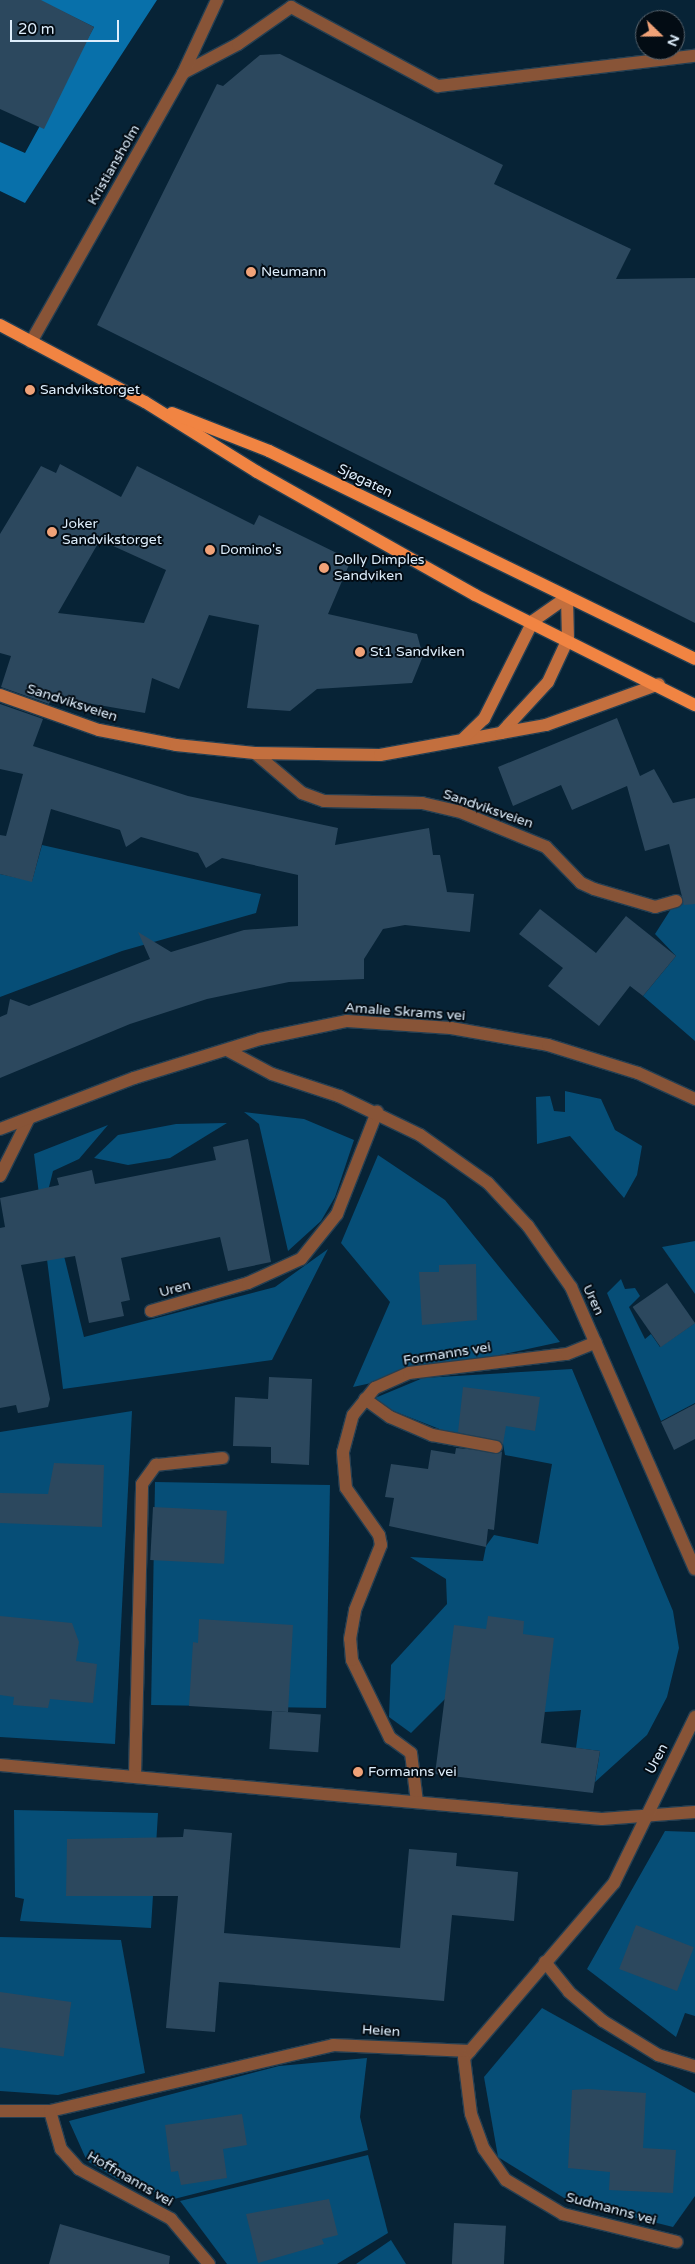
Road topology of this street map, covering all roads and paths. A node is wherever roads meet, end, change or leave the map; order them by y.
1 (218, 0) edge
2 (695, 56) edge
3 (183, 73) junction
4 (0, 325) edge
5 (31, 342) junction
6 (144, 402) junction
7 (568, 597) junction
8 (532, 621) junction
9 (568, 639) junction
10 (695, 660) edge
11 (658, 684) junction
12 (0, 695) edge
13 (695, 705) edge
14 (502, 733) junction
15 (464, 738) junction
16 (255, 753) junction
17 (676, 901) dead end
18 (227, 1050) junction
19 (695, 1099) edge
20 (377, 1112) junction
21 (28, 1120) junction
22 (0, 1129) edge
23 (0, 1176) edge
24 (151, 1311) dead end
25 (596, 1342) junction
26 (365, 1398) junction
27 (496, 1447) dead end
28 (224, 1458) dead end
29 (695, 1569) edge
30 (695, 1717) edge
31 (0, 1765) edge
32 (135, 1775) junction
33 (417, 1802) junction
34 (695, 1812) edge
35 (644, 1814) junction
36 (545, 1962) junction
37 (470, 2051) junction
38 (695, 2066) edge
39 (0, 2111) edge
40 (50, 2111) junction
41 (677, 2242) dead end
42 (209, 2264) edge

1 - 3 street, Kristiansholm
2 - 3 street
3 - 5 street, Kristiansholm
4 - 5 main road, Sjøgaten
5 - 6 main road, Sjøgaten
6 - 7 main road, Sjøgaten
6 - 8 main road, Sjøgaten
7 - 8 main road
7 - 9 main road
7 - 10 main road
8 - 9 main road
8 - 15 main road
9 - 11 main road
9 - 14 main road
11 - 13 main road
11 - 14 main road, Sandviksveien
12 - 16 main road, Sandviksveien
14 - 15 main road, Sandviksveien
15 - 16 main road, Sandviksveien
16 - 17 street, Sandviksveien
18 - 19 street, Amalie Skrams vei
18 - 20 street, Uren
18 - 21 street, Amalie Skrams vei
20 - 24 street, Uren
20 - 25 street, Uren
21 - 22 street, Amalie Skrams vei
21 - 23 street
25 - 26 street, Formanns vei
25 - 29 street, Uren
26 - 27 street
26 - 33 street, Formanns vei
28 - 32 street
30 - 35 street, Uren
31 - 32 street
32 - 33 street
33 - 35 street
34 - 35 street
35 - 36 street
36 - 37 street
36 - 38 street
37 - 40 street, Heien
37 - 41 street, Sudmanns vei
39 - 40 street, Heien
40 - 42 street, Hoffmanns vei

